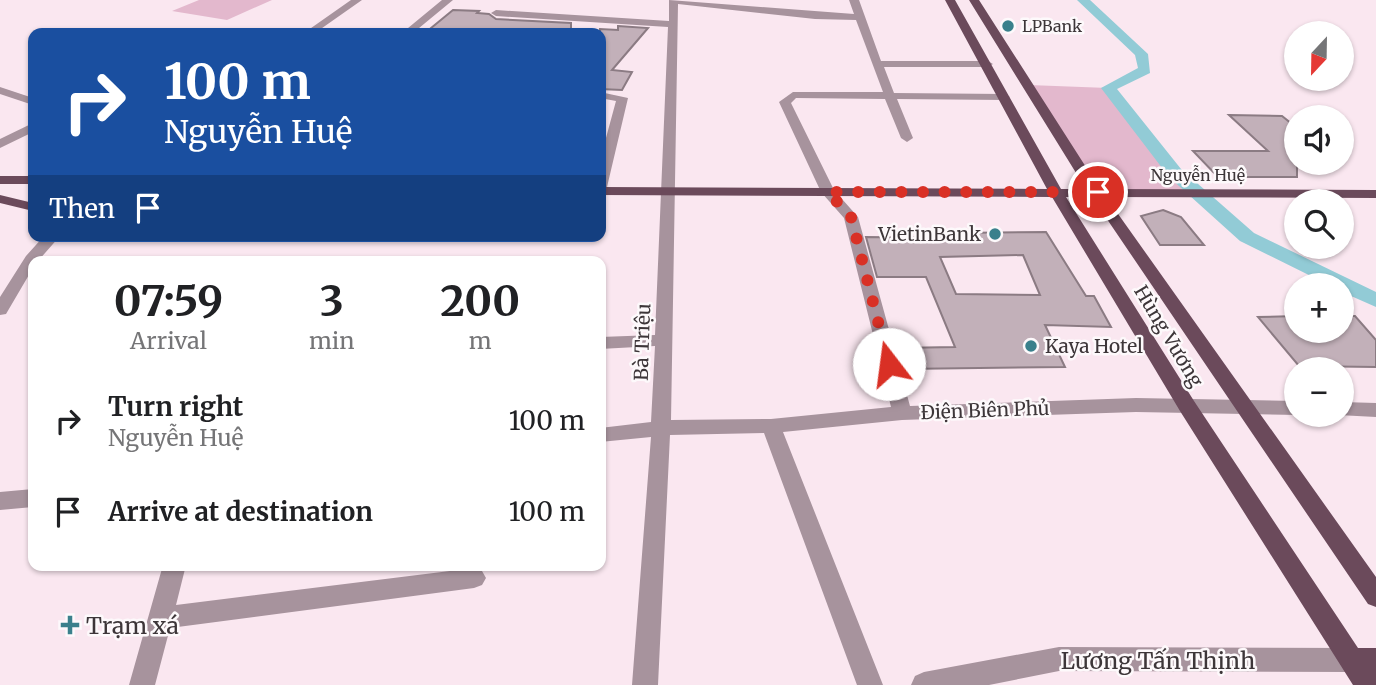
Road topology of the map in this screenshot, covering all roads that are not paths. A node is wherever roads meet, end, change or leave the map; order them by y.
1 (358, 0) edge
2 (448, 0) edge
3 (674, 0) edge
4 (854, 0) edge
5 (950, 0) edge
6 (974, 0) edge
7 (496, 13) dead end
8 (860, 17) junction
9 (673, 24) junction
10 (316, 28) edge
11 (413, 28) edge
12 (879, 64) junction
13 (988, 65) junction
14 (1016, 65) junction
15 (0, 90) edge
16 (888, 94) junction
17 (606, 96) edge
18 (1004, 97) junction
19 (28, 100) edge
20 (28, 129) edge
21 (6, 136) edge
22 (907, 138) dead end
23 (0, 144) edge
24 (606, 164) edge
25 (0, 180) edge
26 (28, 180) edge
27 (606, 189) edge
28 (667, 192) junction
29 (828, 192) junction
30 (1098, 192) junction
31 (1058, 193) junction
32 (1376, 194) edge
33 (0, 199) edge
34 (28, 206) edge
35 (47, 242) edge
36 (34, 256) edge
37 (28, 264) edge
38 (0, 310) edge
39 (663, 340) junction
40 (606, 342) edge
41 (1187, 406) junction
42 (1245, 407) junction
43 (1284, 408) edge
44 (1354, 409) edge
45 (1376, 410) edge
46 (902, 413) junction
47 (771, 426) junction
48 (661, 428) junction
49 (606, 434) edge
50 (28, 498) edge
51 (0, 501) edge
52 (173, 571) edge
53 (474, 578) dead end
54 (1376, 596) edge
55 (161, 618) junction
56 (1364, 660) edge
57 (142, 685) edge
58 (645, 685) edge
59 (870, 685) edge
60 (924, 685) edge
61 (1368, 685) edge

1 - 10 street
2 - 11 street
3 - 8 street
3 - 9 street, Bà Triệu
4 - 8 street
5 - 13 main road, Hùng Vương
6 - 14 main road, Hùng Vương
7 - 9 street
8 - 12 street
9 - 28 street, Bà Triệu
12 - 13 street
12 - 16 street
13 - 14 main road
13 - 18 main road, Hùng Vương
14 - 30 main road, Hùng Vương
15 - 19 street
16 - 18 street
16 - 22 street
16 - 29 street
17 - 24 street
18 - 31 main road, Hùng Vương
20 - 21 street
21 - 23 street
25 - 26 main road
27 - 28 main road, Nguyễn Huệ
28 - 29 main road, Nguyễn Huệ
28 - 39 street, Bà Triệu
29 - 31 main road, Nguyễn Huệ
29 - 46 street
30 - 31 main road, Nguyễn Huệ
30 - 32 main road, Nguyễn Huệ
30 - 42 main road, Hùng Vương
31 - 41 main road, Hùng Vương
33 - 34 main road
35 - 36 street
37 - 38 street
39 - 40 street
39 - 48 street, Bà Triệu
41 - 42 street, Điện Biên Phủ
41 - 46 street, Điện Biên Phủ
41 - 56 main road, Hùng Vương
42 - 43 street, Điện Biên Phủ
42 - 54 main road, Hùng Vương
44 - 45 street
46 - 47 street, Điện Biên Phủ
47 - 48 street, Điện Biên Phủ
47 - 59 street
48 - 49 street, Điện Biên Phủ
48 - 58 street, Bà Triệu
50 - 51 street
52 - 55 street
53 - 55 street
55 - 57 street
56 - 60 street, Lương Tấn Thịnh
56 - 61 main road, Hùng Vương

